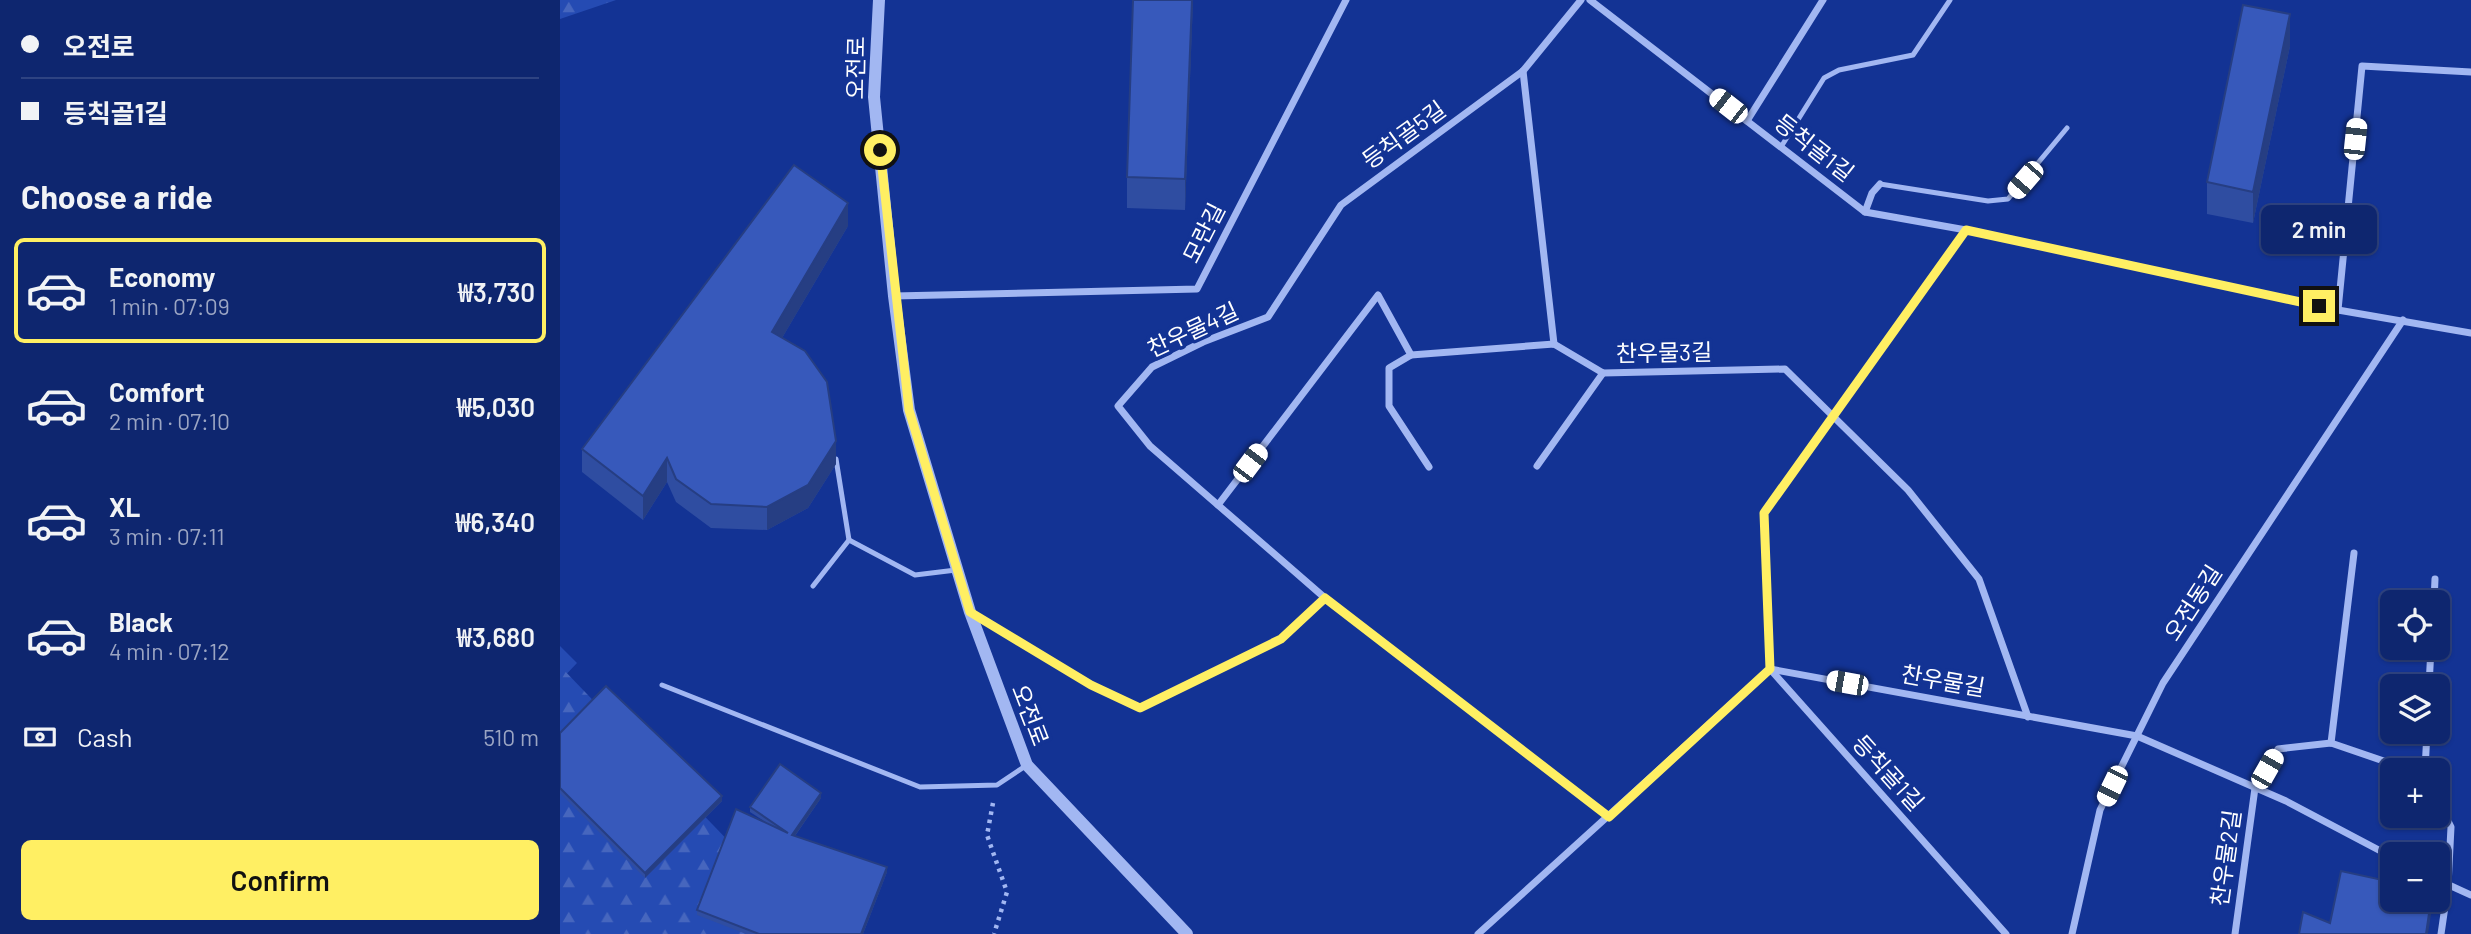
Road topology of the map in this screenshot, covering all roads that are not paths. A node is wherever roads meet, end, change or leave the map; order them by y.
1 (879, 0) edge
2 (1346, 0) edge
3 (1581, 0) edge
4 (1590, 0) edge
5 (1823, 0) edge
6 (1950, 0) edge
7 (1523, 71) junction
8 (2471, 72) edge
9 (1747, 121) junction
10 (2067, 128) dead end
11 (1782, 147) junction
12 (1880, 184) joint
13 (1865, 212) junction
14 (1966, 230) junction
15 (894, 296) junction
16 (2338, 310) junction
17 (1268, 317) joint
18 (2403, 320) junction
19 (2471, 333) edge
20 (1554, 344) junction
21 (1411, 355) junction
22 (1603, 373) junction
23 (1833, 416) junction
24 (835, 452) edge
25 (1537, 466) dead end
26 (1429, 467) dead end
27 (1218, 505) junction
28 (849, 540) junction
29 (2354, 553) dead end
30 (956, 570) junction
31 (2435, 579) dead end
32 (813, 586) dead end
33 (2435, 590) edge
34 (1325, 598) junction
35 (970, 612) junction
36 (1770, 669) junction
37 (662, 685) dead end
38 (2028, 716) junction
39 (2137, 736) junction
40 (2330, 743) junction
41 (2380, 760) edge
42 (1027, 765) junction
43 (2256, 788) junction
44 (1609, 817) junction
45 (2450, 825) edge
46 (2450, 847) edge
47 (2380, 850) edge
48 (2450, 887) edge
49 (2471, 895) edge
50 (2444, 912) edge
51 (1186, 934) edge
52 (1478, 934) edge
53 (2006, 934) edge
54 (2072, 934) edge
55 (2235, 934) edge
56 (2441, 934) edge

1 - 15 street, 오전로
2 - 15 street, 모란길
3 - 7 street, 등칙골5길
4 - 9 street, 등칙골1길
5 - 9 street
6 - 11 lane
7 - 17 street, 등칙골5길
7 - 20 street
8 - 16 street
9 - 11 street, 등칙골1길
10 - 12 lane
11 - 13 street, 등칙골1길
12 - 13 street
13 - 14 street, 등칙골1길
14 - 16 street, 등칙골1길
14 - 23 street
15 - 30 street, 오전로
16 - 18 street, 등칙골1길
17 - 27 street, 찬우물4길
18 - 19 street, 등칙골1길
18 - 39 street, 오전동길
20 - 21 street
20 - 22 street, 찬우물3길
21 - 26 street
21 - 27 street
22 - 23 street, 찬우물3길
22 - 25 street
23 - 36 street
23 - 38 street, 찬우물3길
24 - 28 lane
27 - 34 street, 찬우물4길
28 - 30 lane
28 - 32 lane
29 - 40 street
30 - 35 street, 오전로
31 - 33 street
34 - 35 street
34 - 44 street, 찬우물4길
35 - 42 street, 오전로
36 - 38 street, 찬우물길
36 - 44 street
36 - 53 street, 등칙골1길
37 - 42 lane
38 - 39 street, 찬우물길
39 - 43 street, 찬우물길
39 - 54 street, 오전동길
40 - 41 street
40 - 43 street
42 - 51 street, 오전로
43 - 47 street, 찬우물길
43 - 55 street, 찬우물2길
44 - 52 street
45 - 46 street
48 - 49 street
50 - 56 street

